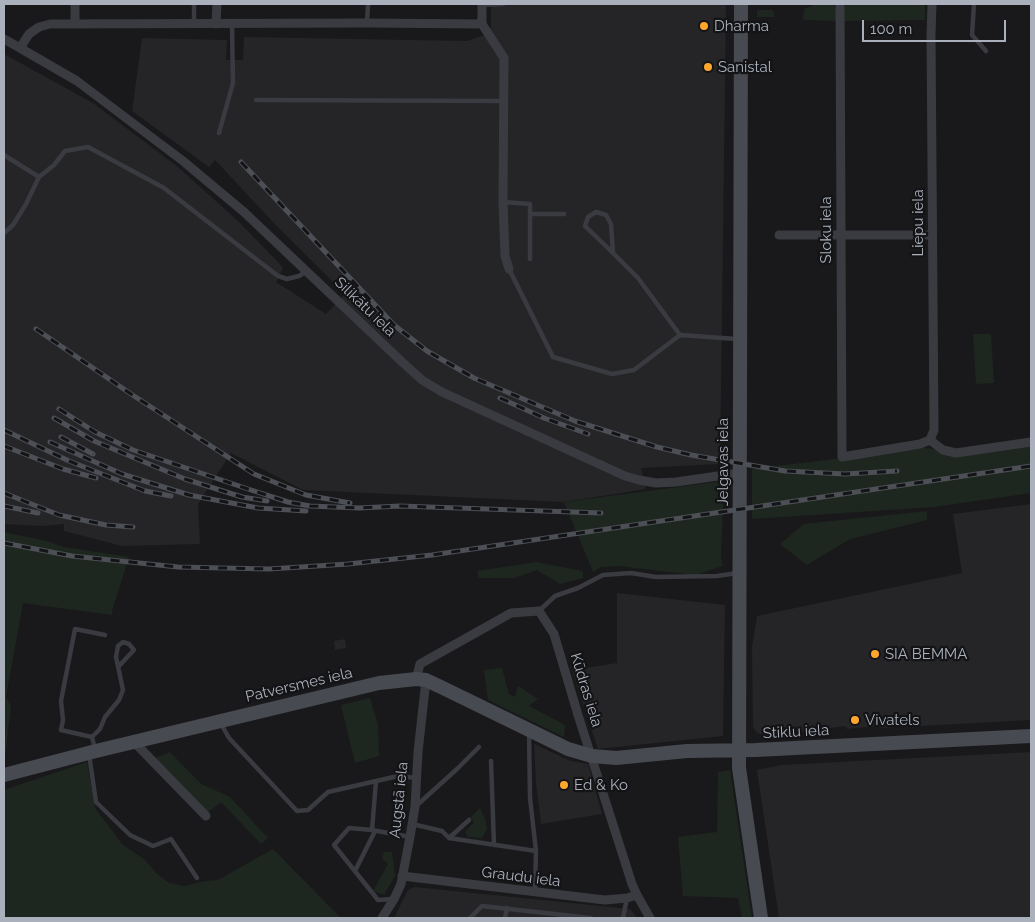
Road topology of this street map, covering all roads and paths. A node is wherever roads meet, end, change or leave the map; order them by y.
1 (75, 4) edge
2 (194, 4) edge
3 (217, 4) edge
4 (368, 4) edge
5 (482, 4) edge
6 (504, 4) edge
7 (741, 4) edge
8 (840, 4) edge
9 (932, 4) edge
10 (974, 4) edge
11 (76, 23) junction
12 (367, 23) junction
13 (194, 24) junction
14 (216, 24) junction
15 (232, 24) junction
16 (482, 24) junction
17 (4, 40) edge
18 (20, 48) junction
19 (986, 51) dead end
20 (256, 100) dead end
21 (504, 101) junction
22 (220, 134) dead end
23 (4, 155) edge
24 (40, 177) junction
25 (503, 202) junction
26 (530, 214) junction
27 (564, 214) dead end
28 (4, 233) edge
29 (780, 234) dead end
30 (840, 234) junction
31 (932, 235) junction
32 (613, 253) junction
33 (530, 259) dead end
34 (509, 269) joint
35 (307, 271) junction
36 (680, 335) junction
37 (739, 339) junction
38 (930, 440) junction
39 (1031, 442) edge
40 (739, 473) junction
41 (738, 573) junction
42 (539, 611) junction
43 (105, 635) dead end
44 (119, 666) junction
45 (421, 680) junction
46 (220, 721) junction
47 (529, 731) junction
48 (1031, 736) edge
49 (92, 737) junction
50 (134, 742) junction
51 (479, 746) dead end
52 (739, 751) junction
53 (92, 752) junction
54 (592, 756) junction
55 (491, 761) dead end
56 (4, 775) edge
57 (416, 778) junction
58 (376, 781) junction
59 (415, 807) junction
60 (206, 816) dead end
61 (469, 820) dead end
62 (412, 824) junction
63 (373, 831) junction
64 (410, 837) junction
65 (449, 838) junction
66 (494, 845) junction
67 (536, 851) junction
68 (355, 871) junction
69 (402, 876) junction
70 (197, 878) dead end
71 (536, 893) junction
72 (632, 896) junction
73 (394, 899) junction
74 (507, 908) junction
75 (382, 918) edge
76 (470, 918) edge
77 (505, 918) edge
78 (591, 918) edge
79 (622, 918) edge
80 (650, 918) edge
81 (761, 918) edge

1 - 11 street
2 - 13 lane
3 - 14 street
4 - 12 lane
5 - 6 lane
5 - 16 street
7 - 37 street, Jelgavas iela
8 - 30 street, Sloku iela
9 - 31 street, Liepu iela
10 - 19 lane
11 - 13 street
11 - 18 street
12 - 15 street
12 - 16 street
13 - 14 street
14 - 15 street
15 - 22 lane
16 - 21 street
17 - 18 street, Silikātu iela
18 - 35 street, Silikātu iela
20 - 21 lane
21 - 25 street
23 - 24 lane
24 - 28 lane
24 - 35 lane
25 - 26 lane
25 - 34 street
26 - 27 lane
26 - 33 lane
29 - 30 street
30 - 31 street
30 - 38 street, Sloku iela
31 - 38 street, Liepu iela
32 - 32 lane
32 - 36 lane
34 - 36 lane
35 - 40 street, Silikātu iela
36 - 37 lane
37 - 40 street, Jelgavas iela
38 - 39 street
40 - 41 street, Jelgavas iela
41 - 42 lane
41 - 52 street, Jelgavas iela
42 - 45 street
42 - 54 street, Kūdras iela
43 - 49 lane
44 - 44 lane
44 - 49 lane
45 - 46 street, Patversmes iela
45 - 47 street
45 - 57 street, Augstā iela
46 - 50 street, Patversmes iela
46 - 58 lane
47 - 54 street
47 - 67 lane
48 - 52 street, Stiklu iela
49 - 53 lane
50 - 53 street, Patversmes iela
50 - 60 street
51 - 59 lane
52 - 54 street, Stiklu iela
52 - 81 street, Jelgavas iela
53 - 56 street, Patversmes iela
53 - 70 lane
54 - 72 street, Kūdras iela
55 - 66 lane
57 - 58 lane
57 - 59 street, Augstā iela
58 - 63 lane
59 - 62 street, Augstā iela
61 - 65 lane
62 - 64 street, Augstā iela
62 - 65 lane
63 - 64 lane
63 - 68 lane
63 - 68 lane
64 - 69 street, Augstā iela
65 - 66 lane
66 - 67 lane
67 - 71 lane
68 - 73 lane
69 - 71 street, Graudu iela
69 - 73 street, Augstā iela
71 - 72 street, Graudu iela
72 - 79 lane
72 - 80 street, Kūdras iela
73 - 75 street, Augstā iela
74 - 76 lane
74 - 77 lane
74 - 78 lane

